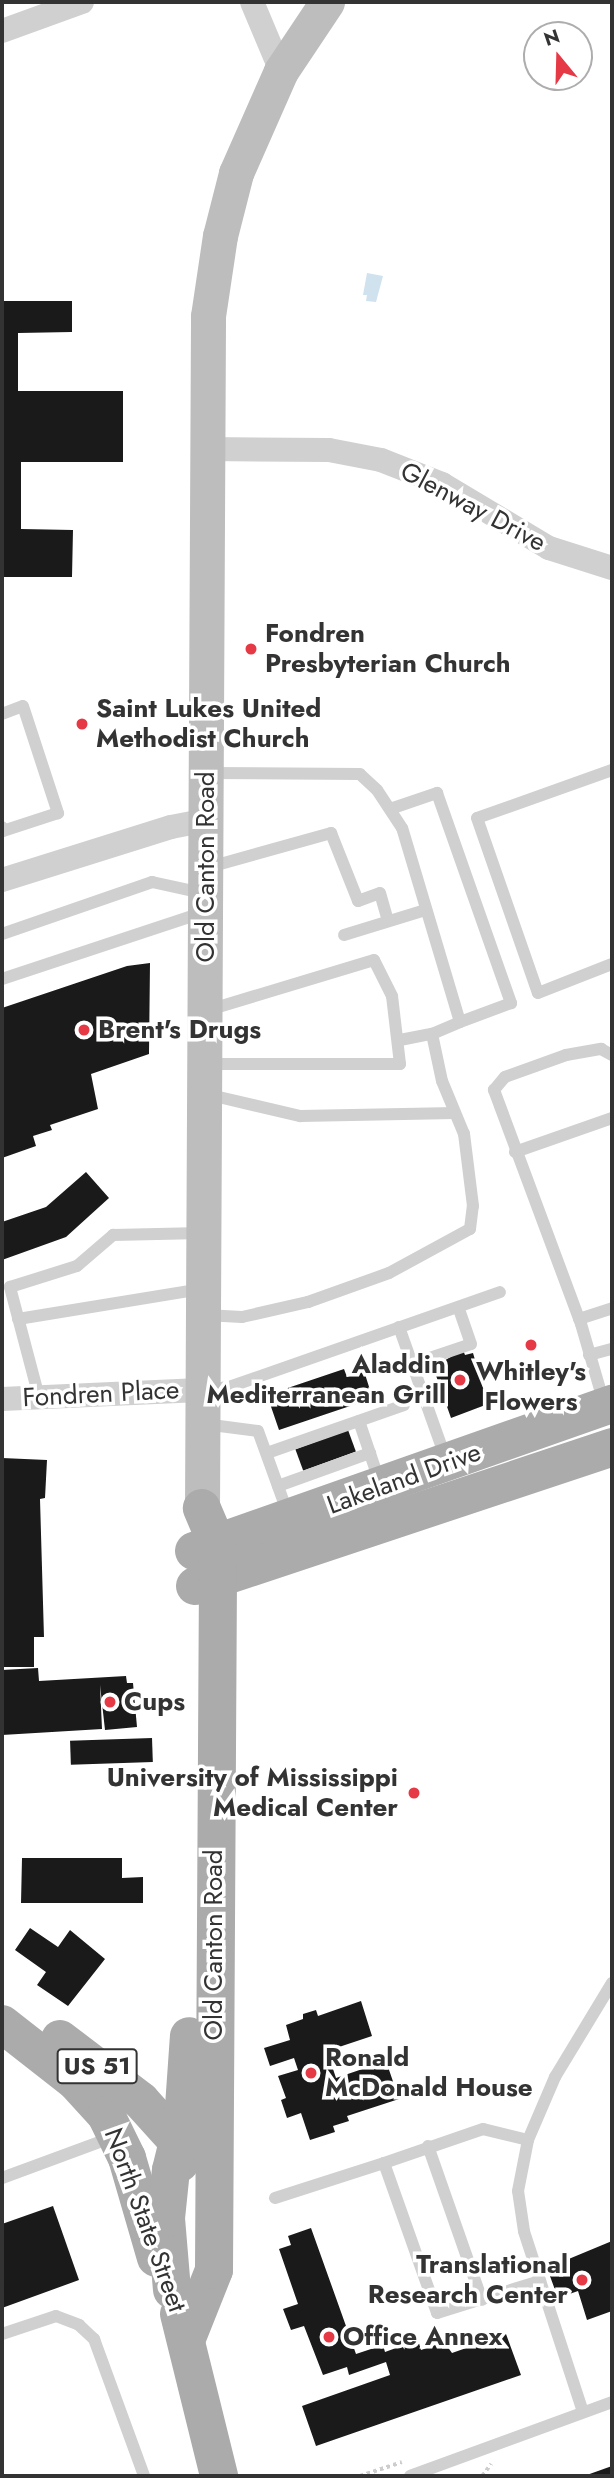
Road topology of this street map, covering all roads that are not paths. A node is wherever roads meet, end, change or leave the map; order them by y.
1 (82, 2) edge
2 (252, 2) edge
3 (327, 2) edge
4 (2, 31) edge
5 (281, 71) junction
6 (206, 449) junction
7 (612, 568) edge
8 (2, 713) edge
9 (612, 770) edge
10 (206, 772) junction
11 (390, 809) junction
12 (207, 820) junction
13 (2, 827) edge
14 (2, 880) edge
15 (206, 891) junction
16 (426, 910) junction
17 (388, 921) junction
18 (2, 934) edge
19 (344, 935) dead end
20 (612, 964) edge
21 (2, 979) edge
22 (205, 1011) junction
23 (460, 1022) junction
24 (432, 1034) junction
25 (400, 1040) junction
26 (612, 1055) edge
27 (204, 1079) junction
28 (455, 1113) junction
29 (612, 1118) edge
30 (515, 1152) junction
31 (202, 1233) junction
32 (500, 1292) dead end
33 (201, 1302) junction
34 (457, 1307) junction
35 (612, 1308) edge
36 (19, 1319) junction
37 (579, 1319) junction
38 (399, 1327) junction
39 (612, 1349) edge
40 (589, 1355) junction
41 (412, 1364) junction
42 (39, 1397) junction
43 (2, 1399) edge
44 (404, 1405) dead end
45 (200, 1406) junction
46 (609, 1406) edge
47 (359, 1421) junction
48 (612, 1447) edge
49 (267, 1453) junction
50 (448, 1464) junction
51 (376, 1470) junction
52 (284, 1503) junction
53 (202, 1507) joint
54 (206, 1565) junction
55 (612, 1983) edge
56 (2, 2015) edge
57 (2, 2024) edge
58 (118, 2135) junction
59 (528, 2140) junction
60 (177, 2141) junction
61 (428, 2146) junction
62 (384, 2163) junction
63 (2, 2178) edge
64 (275, 2199) dead end
65 (540, 2281) junction
66 (172, 2290) junction
67 (482, 2300) junction
68 (2, 2334) edge
69 (187, 2338) junction
70 (612, 2402) edge
71 (583, 2412) junction
72 (144, 2476) edge
73 (219, 2476) edge
74 (410, 2476) edge

1 - 4 street
2 - 5 street
3 - 5 street, Old Canton Road
5 - 6 street, Old Canton Road
6 - 7 street, Glenway Drive
6 - 10 street, Old Canton Road
8 - 13 lane
9 - 20 lane
10 - 11 lane
10 - 12 street, Old Canton Road
11 - 16 lane
11 - 23 lane
12 - 14 street
12 - 15 street, Old Canton Road
15 - 17 lane
15 - 18 lane
15 - 21 lane
15 - 22 street, Old Canton Road
16 - 17 lane
16 - 23 lane
17 - 19 lane
22 - 25 lane
22 - 27 street, Old Canton Road
23 - 24 lane
24 - 25 lane
24 - 28 lane
25 - 27 lane
26 - 30 lane
27 - 28 lane
27 - 31 street, Old Canton Road
28 - 33 lane
29 - 30 lane
30 - 37 lane
31 - 33 street, Old Canton Road
31 - 36 lane
32 - 34 lane
33 - 36 lane
33 - 45 street, Old Canton Road
34 - 38 lane
34 - 41 lane
35 - 37 lane
36 - 42 lane
37 - 40 lane
38 - 41 lane
38 - 45 lane
39 - 40 lane
40 - 46 lane
41 - 50 lane
42 - 43 street, Fondren Place
42 - 45 street, Fondren Place
44 - 47 lane
45 - 49 lane
45 - 53 street, Old Canton Road
46 - 50 main road, Lakeland Drive
47 - 49 lane
47 - 51 lane
48 - 54 main road, Lakeland Drive
49 - 52 lane
50 - 51 main road, Lakeland Drive
51 - 52 main road, Lakeland Drive
51 - 52 lane
52 - 54 main road, Lakeland Drive
53 - 54 main road, Old Canton Road
54 - 60 main road, Old Canton Road
54 - 69 main road, Old Canton Road
55 - 59 lane
56 - 60 main road, North State Street / US 51
57 - 58 main road, North State Street / US 51
58 - 63 lane
58 - 66 main road, North State Street / US 51
59 - 61 lane
59 - 65 lane
60 - 66 main road, Old Canton Road
60 - 69 main road, North State Street / US 51
61 - 62 lane
61 - 67 lane
62 - 64 lane
62 - 67 lane
65 - 67 lane
65 - 71 lane
66 - 69 main road, North State Street / US 51
68 - 72 lane
69 - 73 main road, North State Street / US 51
70 - 71 lane
71 - 74 lane

